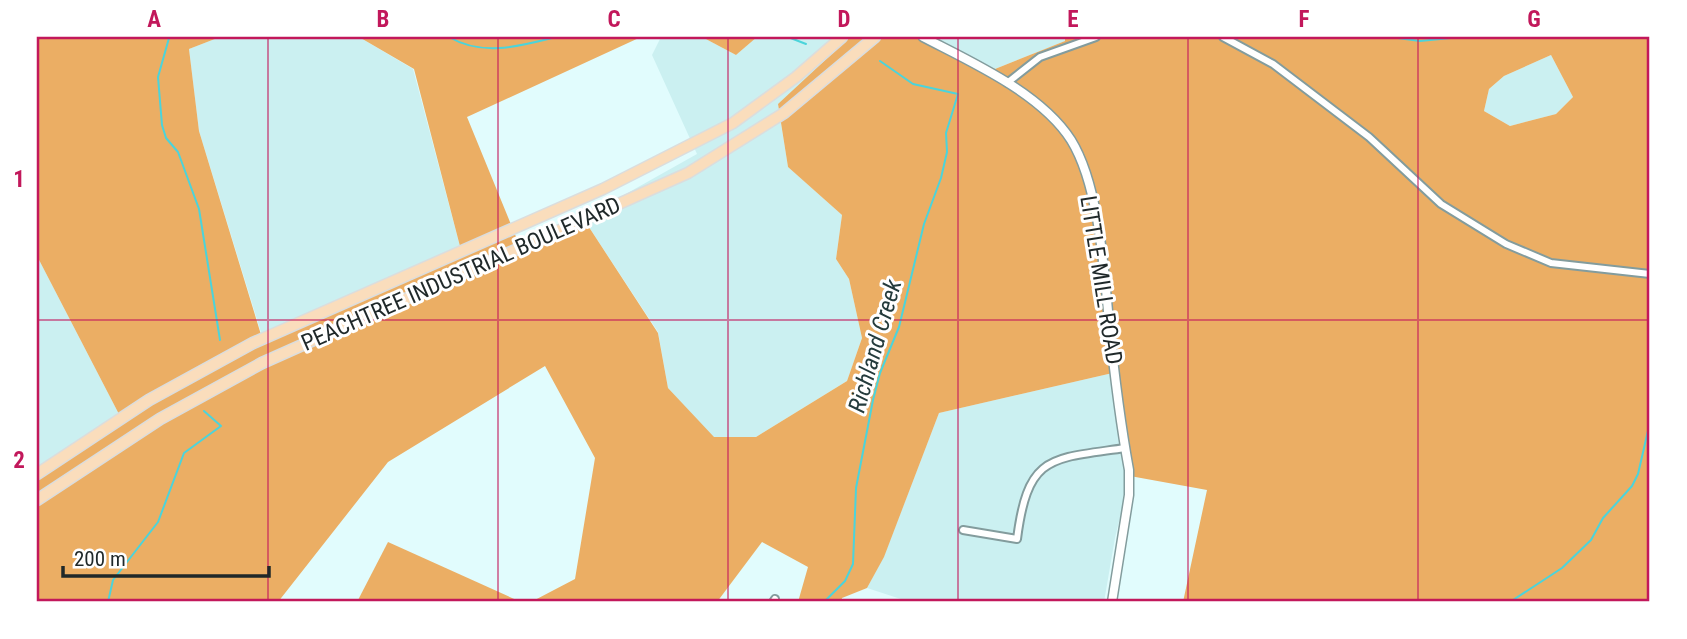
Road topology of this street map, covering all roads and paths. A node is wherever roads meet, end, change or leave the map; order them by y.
1 (842, 37) edge
2 (875, 37) edge
3 (923, 37) edge
4 (1096, 37) edge
5 (1223, 37) edge
6 (830, 42) edge
7 (1007, 83) junction
8 (510, 230) junction
9 (518, 248) junction
10 (1650, 274) edge
11 (1125, 448) junction
12 (37, 474) edge
13 (37, 500) edge
14 (963, 530) dead end
15 (1112, 602) edge

1 - 6 main road, PEACHTREE INDUSTRIAL BOULEVARD
2 - 9 main road, PEACHTREE INDUSTRIAL BOULEVARD
3 - 7 street, LITTLE MILL ROAD
4 - 7 street
5 - 10 street
6 - 8 main road, PEACHTREE INDUSTRIAL BOULEVARD
7 - 11 street, LITTLE MILL ROAD
8 - 9 main road
8 - 12 main road, PEACHTREE INDUSTRIAL BOULEVARD
9 - 13 main road, PEACHTREE INDUSTRIAL BOULEVARD
11 - 14 street
11 - 15 street, LITTLE MILL ROAD

